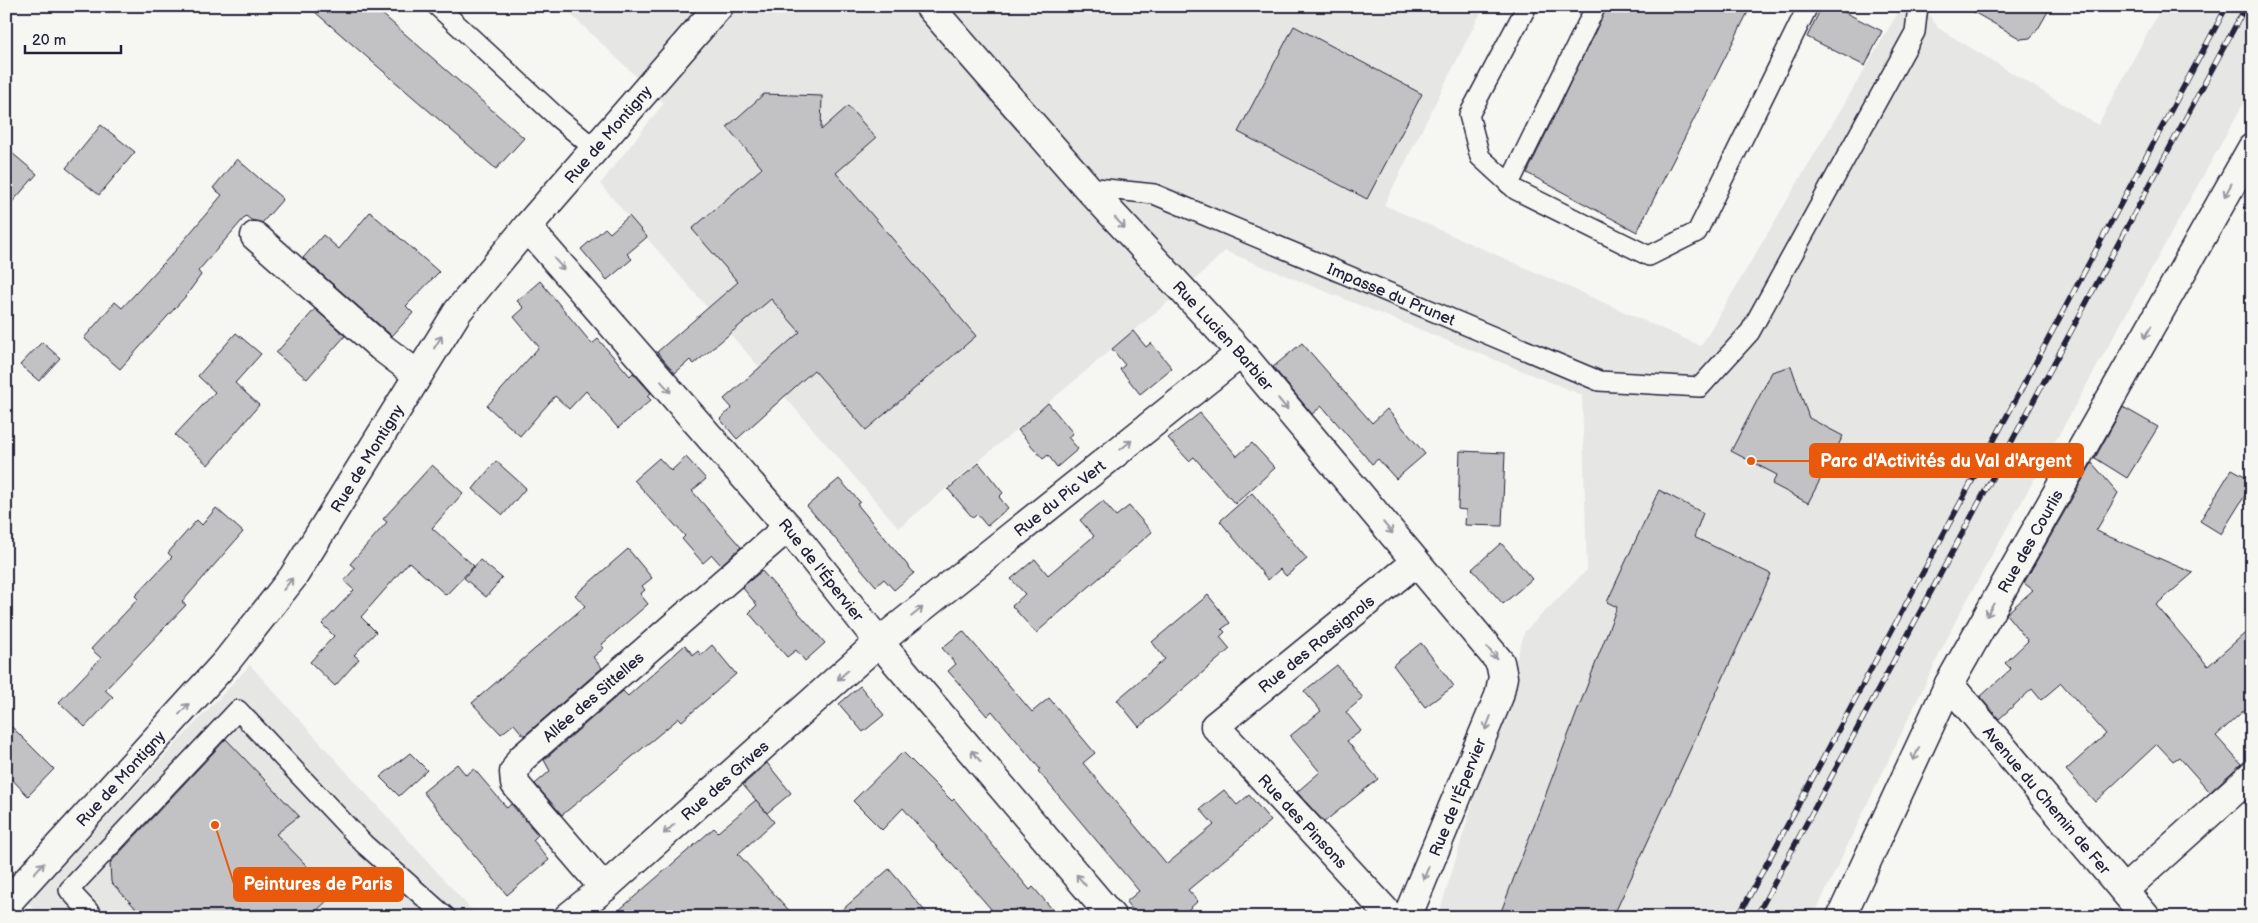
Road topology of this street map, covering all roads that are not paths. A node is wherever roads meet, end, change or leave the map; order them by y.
1 (437, 6) edge
2 (719, 6) edge
3 (929, 6) edge
4 (1527, 6) edge
5 (1596, 6) edge
6 (1808, 6) edge
7 (1918, 6) edge
8 (2252, 148) edge
9 (595, 149) junction
10 (1509, 184) junction
11 (1087, 187) junction
12 (527, 227) junction
13 (255, 236) dead end
14 (1241, 353) junction
15 (418, 375) junction
16 (788, 527) junction
17 (1416, 562) junction
18 (879, 642) junction
19 (1503, 677) joint
20 (1949, 684) junction
21 (1215, 726) joint
22 (2252, 775) edge
23 (604, 888) junction
24 (2124, 890) junction
25 (6, 904) edge
26 (6, 911) edge
27 (11, 917) edge
28 (94, 917) edge
29 (446, 917) edge
30 (568, 917) edge
31 (1112, 917) edge
32 (1391, 917) edge
33 (1408, 917) edge
34 (1841, 917) edge
35 (2146, 917) edge

1 - 9 lane
2 - 9 street, Rue de Montigny
3 - 11 street, Rue Lucien Barbier
4 - 10 lane
5 - 10 lane
6 - 10 lane
7 - 11 lane, Impasse du Prunet
8 -> 20 street, Rue des Courlis
9 - 12 street, Rue de Montigny
11 -> 14 street, Rue Lucien Barbier
15 -> 12 street, Rue de Montigny
12 -> 16 street, Rue de l'Épervier
13 - 15 street
14 -> 17 street, Rue Lucien Barbier
18 -> 14 street, Rue du Pic Vert
25 -> 15 street, Rue de Montigny
16 - 18 street, Rue de l'Épervier
16 - 23 street, Allée des Sittelles
17 -> 19 street, Rue Lucien Barbier
17 - 21 street, Rue des Rossignols
18 -> 23 street, Rue des Grives
31 -> 18 street, Rue de l'Épervier
19 -> 33 street, Rue de l'Épervier
20 - 24 street, Avenue du Chemin de Fer
20 -> 34 street, Rue des Courlis
21 - 32 street, Rue des Pinsons
22 - 24 street
23 - 30 street, Rue des Grives
24 - 35 street, Avenue du Chemin de Fer
26 - 27 street
28 - 29 lane

